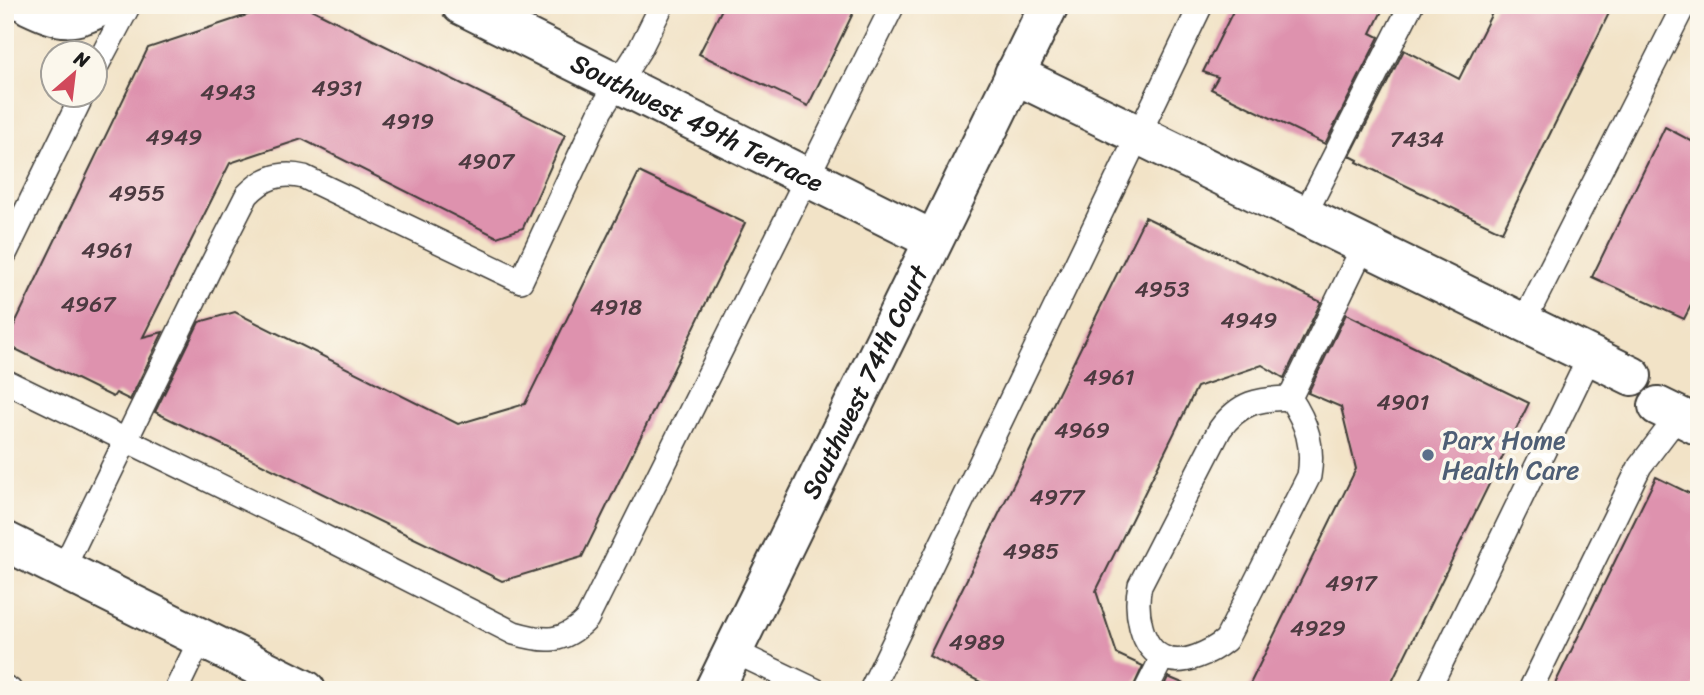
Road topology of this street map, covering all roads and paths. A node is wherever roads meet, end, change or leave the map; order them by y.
1 (29, 5) edge
2 (104, 5) edge
3 (129, 5) edge
4 (461, 5) edge
5 (662, 5) edge
6 (893, 5) edge
7 (1049, 5) edge
8 (1201, 5) edge
9 (1411, 5) edge
10 (1684, 5) edge
11 (108, 45) edge
12 (1014, 74) junction
13 (617, 83) junction
14 (76, 108) edge
15 (1137, 135) junction
16 (808, 178) junction
17 (1304, 216) junction
18 (933, 240) junction
19 (1364, 245) junction
20 (5, 254) edge
21 (1523, 323) junction
22 (1590, 356) junction
23 (1632, 376) dead end
24 (5, 381) edge
25 (1290, 398) junction
26 (1678, 416) edge
27 (126, 440) junction
28 (5, 541) edge
29 (63, 569) junction
30 (201, 638) junction
31 (733, 651) junction
32 (1162, 658) junction
33 (5, 687) edge
34 (10, 690) edge
35 (176, 690) edge
36 (306, 690) edge
37 (715, 690) edge
38 (815, 690) edge
39 (871, 690) edge
40 (1146, 690) edge
41 (1428, 690) edge
42 (1530, 690) edge

1 - 2 street
3 - 11 lane
4 - 13 street, Southwest 49th Terrace
5 - 13 lane
6 - 16 lane
7 - 12 street, Southwest 74th Court
8 - 15 lane
9 - 17 lane
10 - 21 lane
12 - 15 street
12 - 18 street, Southwest 74th Court
13 - 16 street, Southwest 49th Terrace
13 - 27 lane
14 - 20 lane
15 - 17 street
15 - 39 lane
16 - 18 street, Southwest 49th Terrace
16 - 27 lane
17 - 19 street
18 - 31 street, Southwest 74th Court
19 - 21 street
19 - 25 lane
21 - 22 street
22 - 23 street
22 - 41 lane
24 - 27 lane
25 - 32 lane
25 - 32 lane
26 - 42 lane
27 - 29 lane
28 - 29 street
29 - 30 street
30 - 35 lane
30 - 36 street
31 - 37 street, Southwest 74th Court
31 - 38 lane
32 - 40 lane
33 - 34 lane

